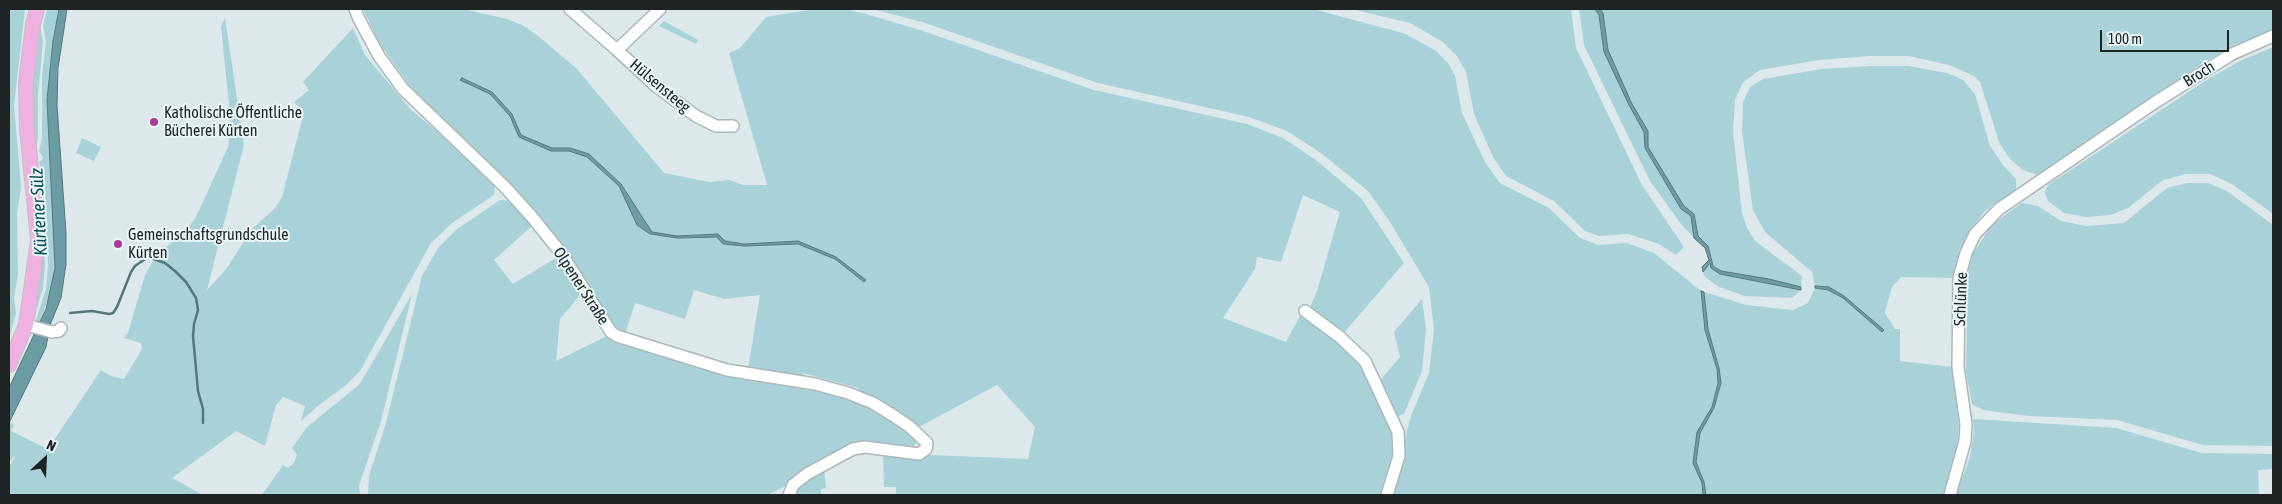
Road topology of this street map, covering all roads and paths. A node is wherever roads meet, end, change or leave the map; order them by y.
1 (38, 9) edge
2 (355, 9) edge
3 (570, 9) edge
4 (660, 9) edge
5 (2273, 36) edge
6 (617, 50) junction
7 (2154, 103) joint
8 (733, 126) dead end
9 (1305, 311) dead end
10 (29, 326) junction
11 (57, 330) dead end
12 (9, 365) edge
13 (788, 495) edge
14 (1387, 495) edge
15 (1950, 495) edge

1 - 10 main road
2 - 13 street, Olpener Straße
3 - 6 street, Hülsensteeg
4 - 6 street, Hülsensteeg
5 - 7 street, Broch
6 - 8 street, Hülsensteeg
7 - 15 street, Schlünke
9 - 14 street
10 - 11 street
10 - 12 main road

